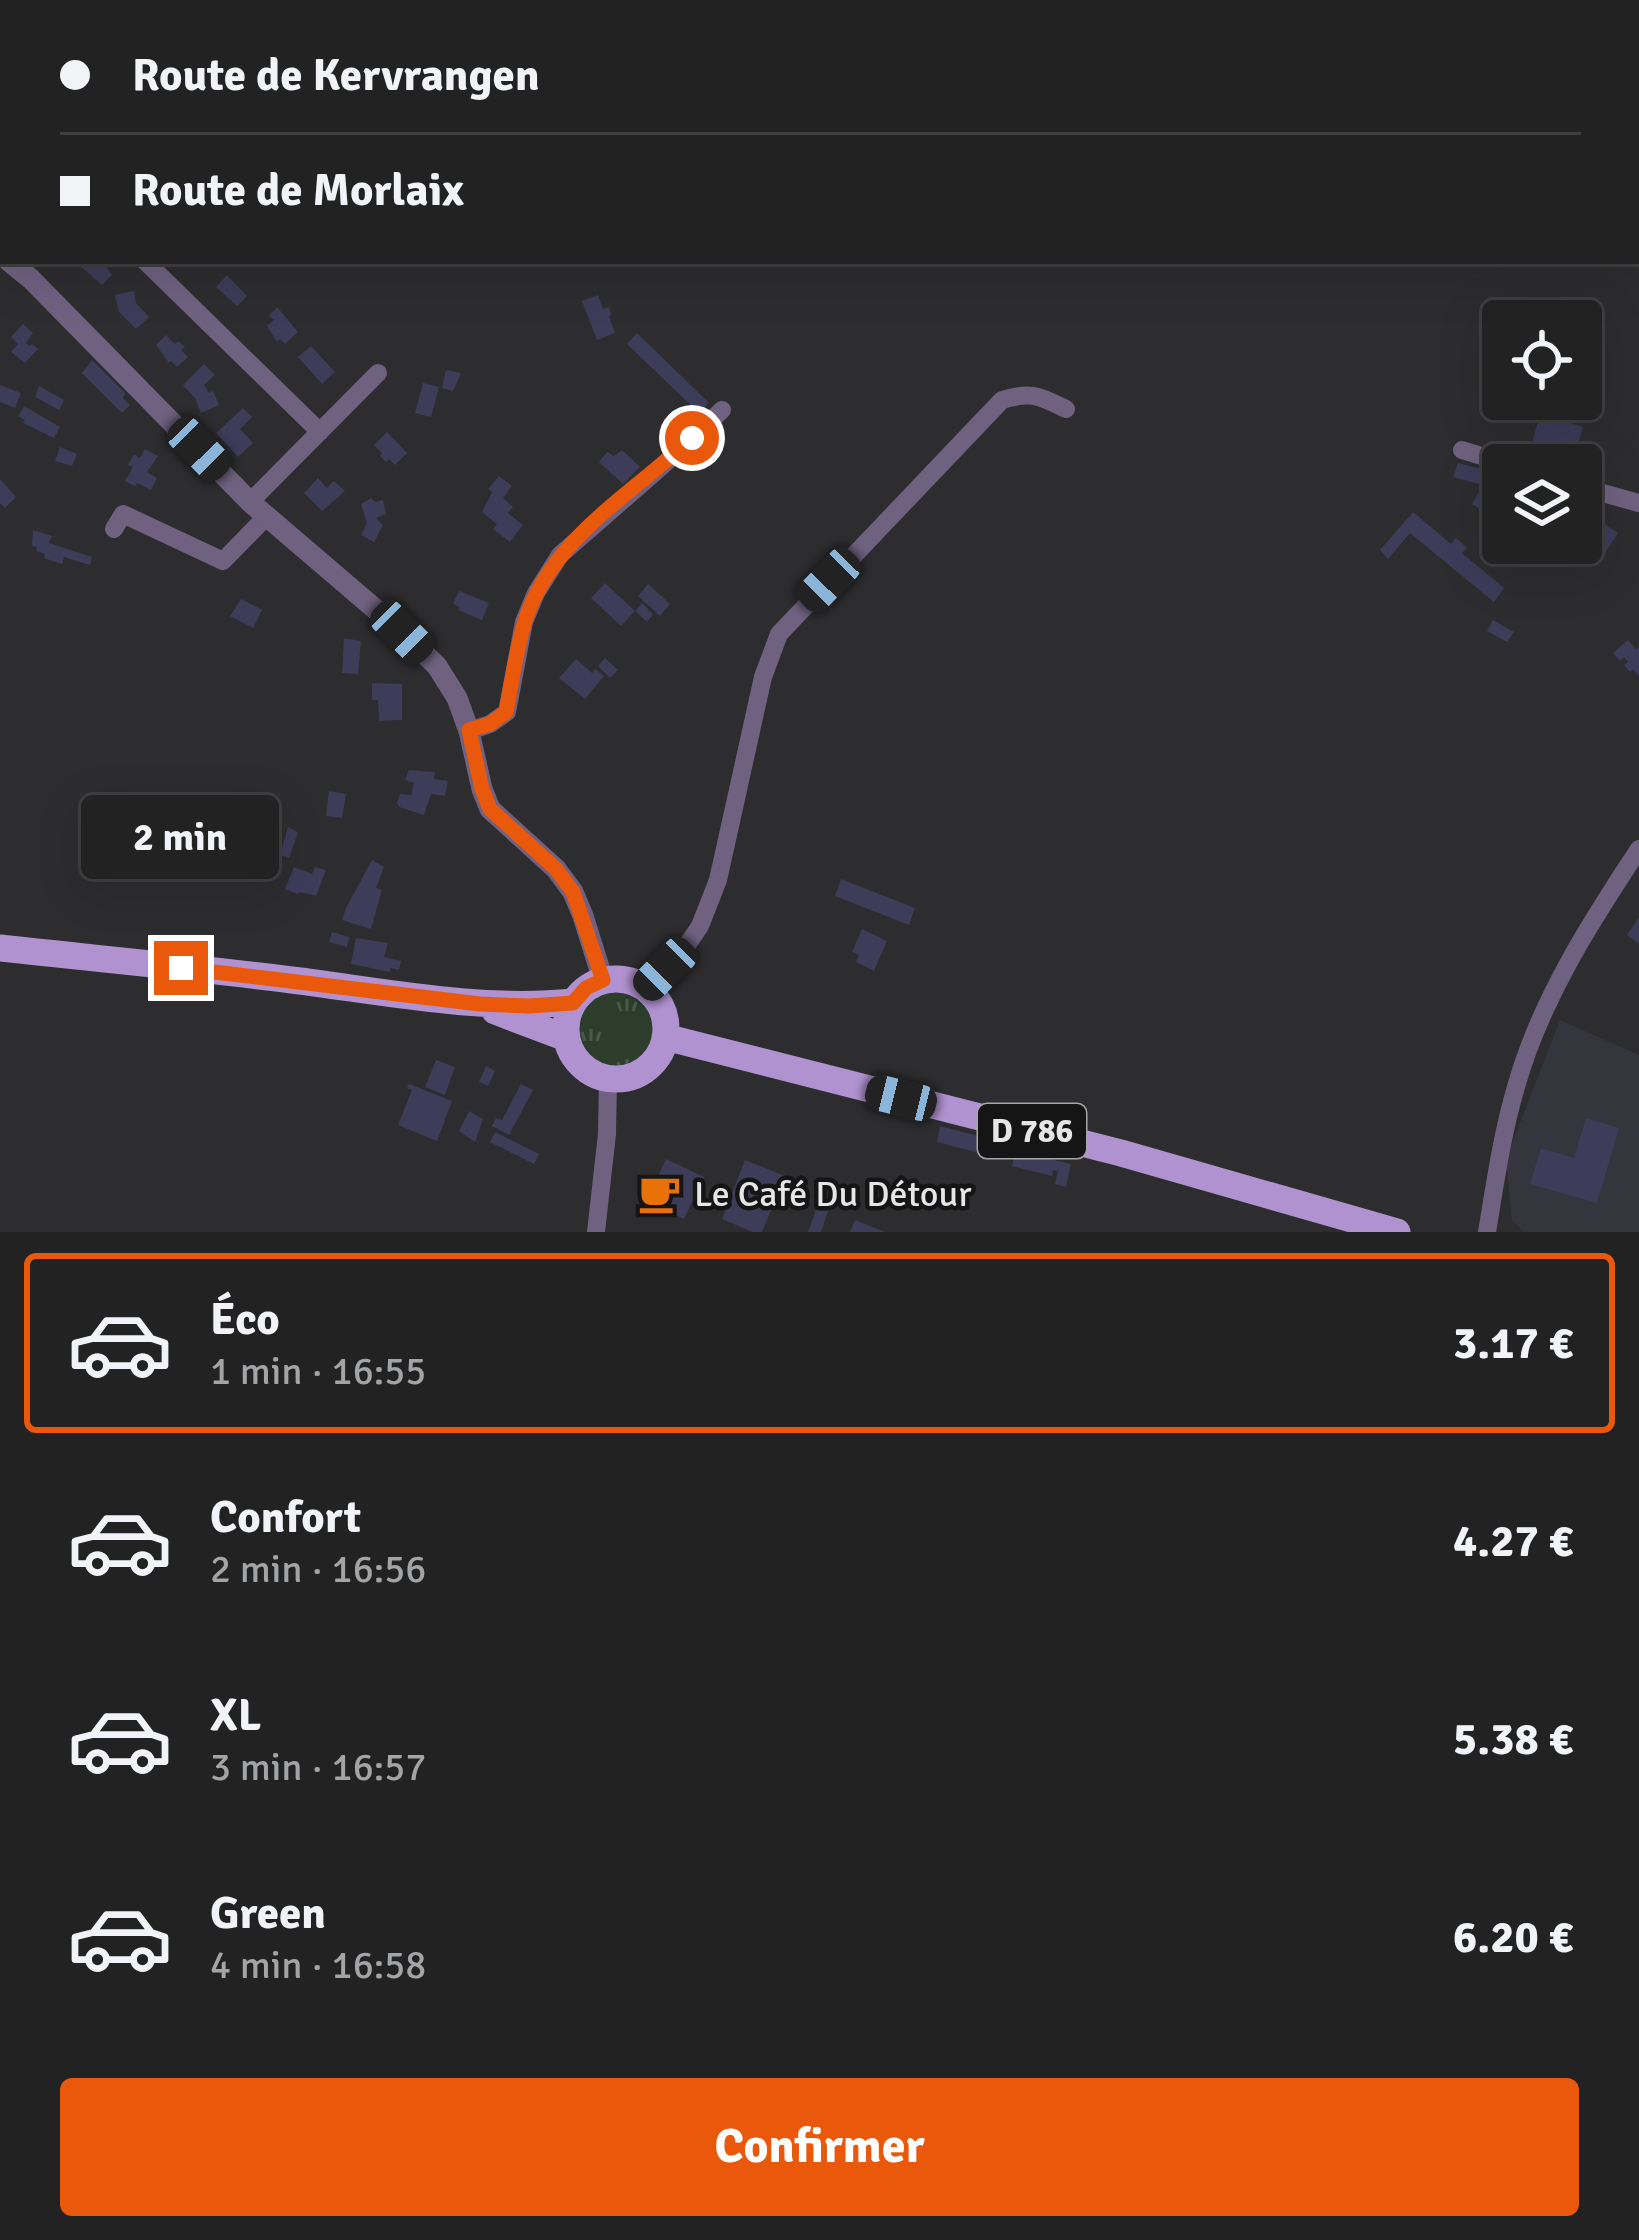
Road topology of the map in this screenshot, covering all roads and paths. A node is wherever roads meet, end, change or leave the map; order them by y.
1 (13, 264) edge
2 (159, 266) edge
3 (378, 374) dead end
4 (1066, 409) dead end
5 (722, 410) dead end
6 (320, 432) junction
7 (1462, 449) dead end
8 (1482, 456) edge
9 (1602, 492) edge
10 (1639, 502) edge
11 (258, 510) junction
12 (114, 529) dead end
13 (469, 730) junction
14 (1639, 849) edge
15 (0, 948) edge
16 (603, 980) junction
17 (645, 989) junction
18 (573, 1003) junction
19 (480, 1004) junction
20 (665, 1037) junction
21 (566, 1038) junction
22 (608, 1078) junction
23 (596, 1232) edge
24 (1397, 1232) edge
25 (1487, 1232) edge

1 - 11 street
2 - 6 street
3 - 6 street
4 - 17 street
5 - 13 street
6 - 11 street
7 - 8 street
9 - 10 street
11 - 12 street
11 - 13 street
13 - 16 street
14 - 25 street
15 - 19 main road
16 - 17 main road
16 - 18 main road
17 - 20 main road
18 - 19 main road
18 - 21 main road
19 - 21 main road
20 - 22 main road
20 - 24 main road, D 786
21 - 22 main road
22 - 23 street

